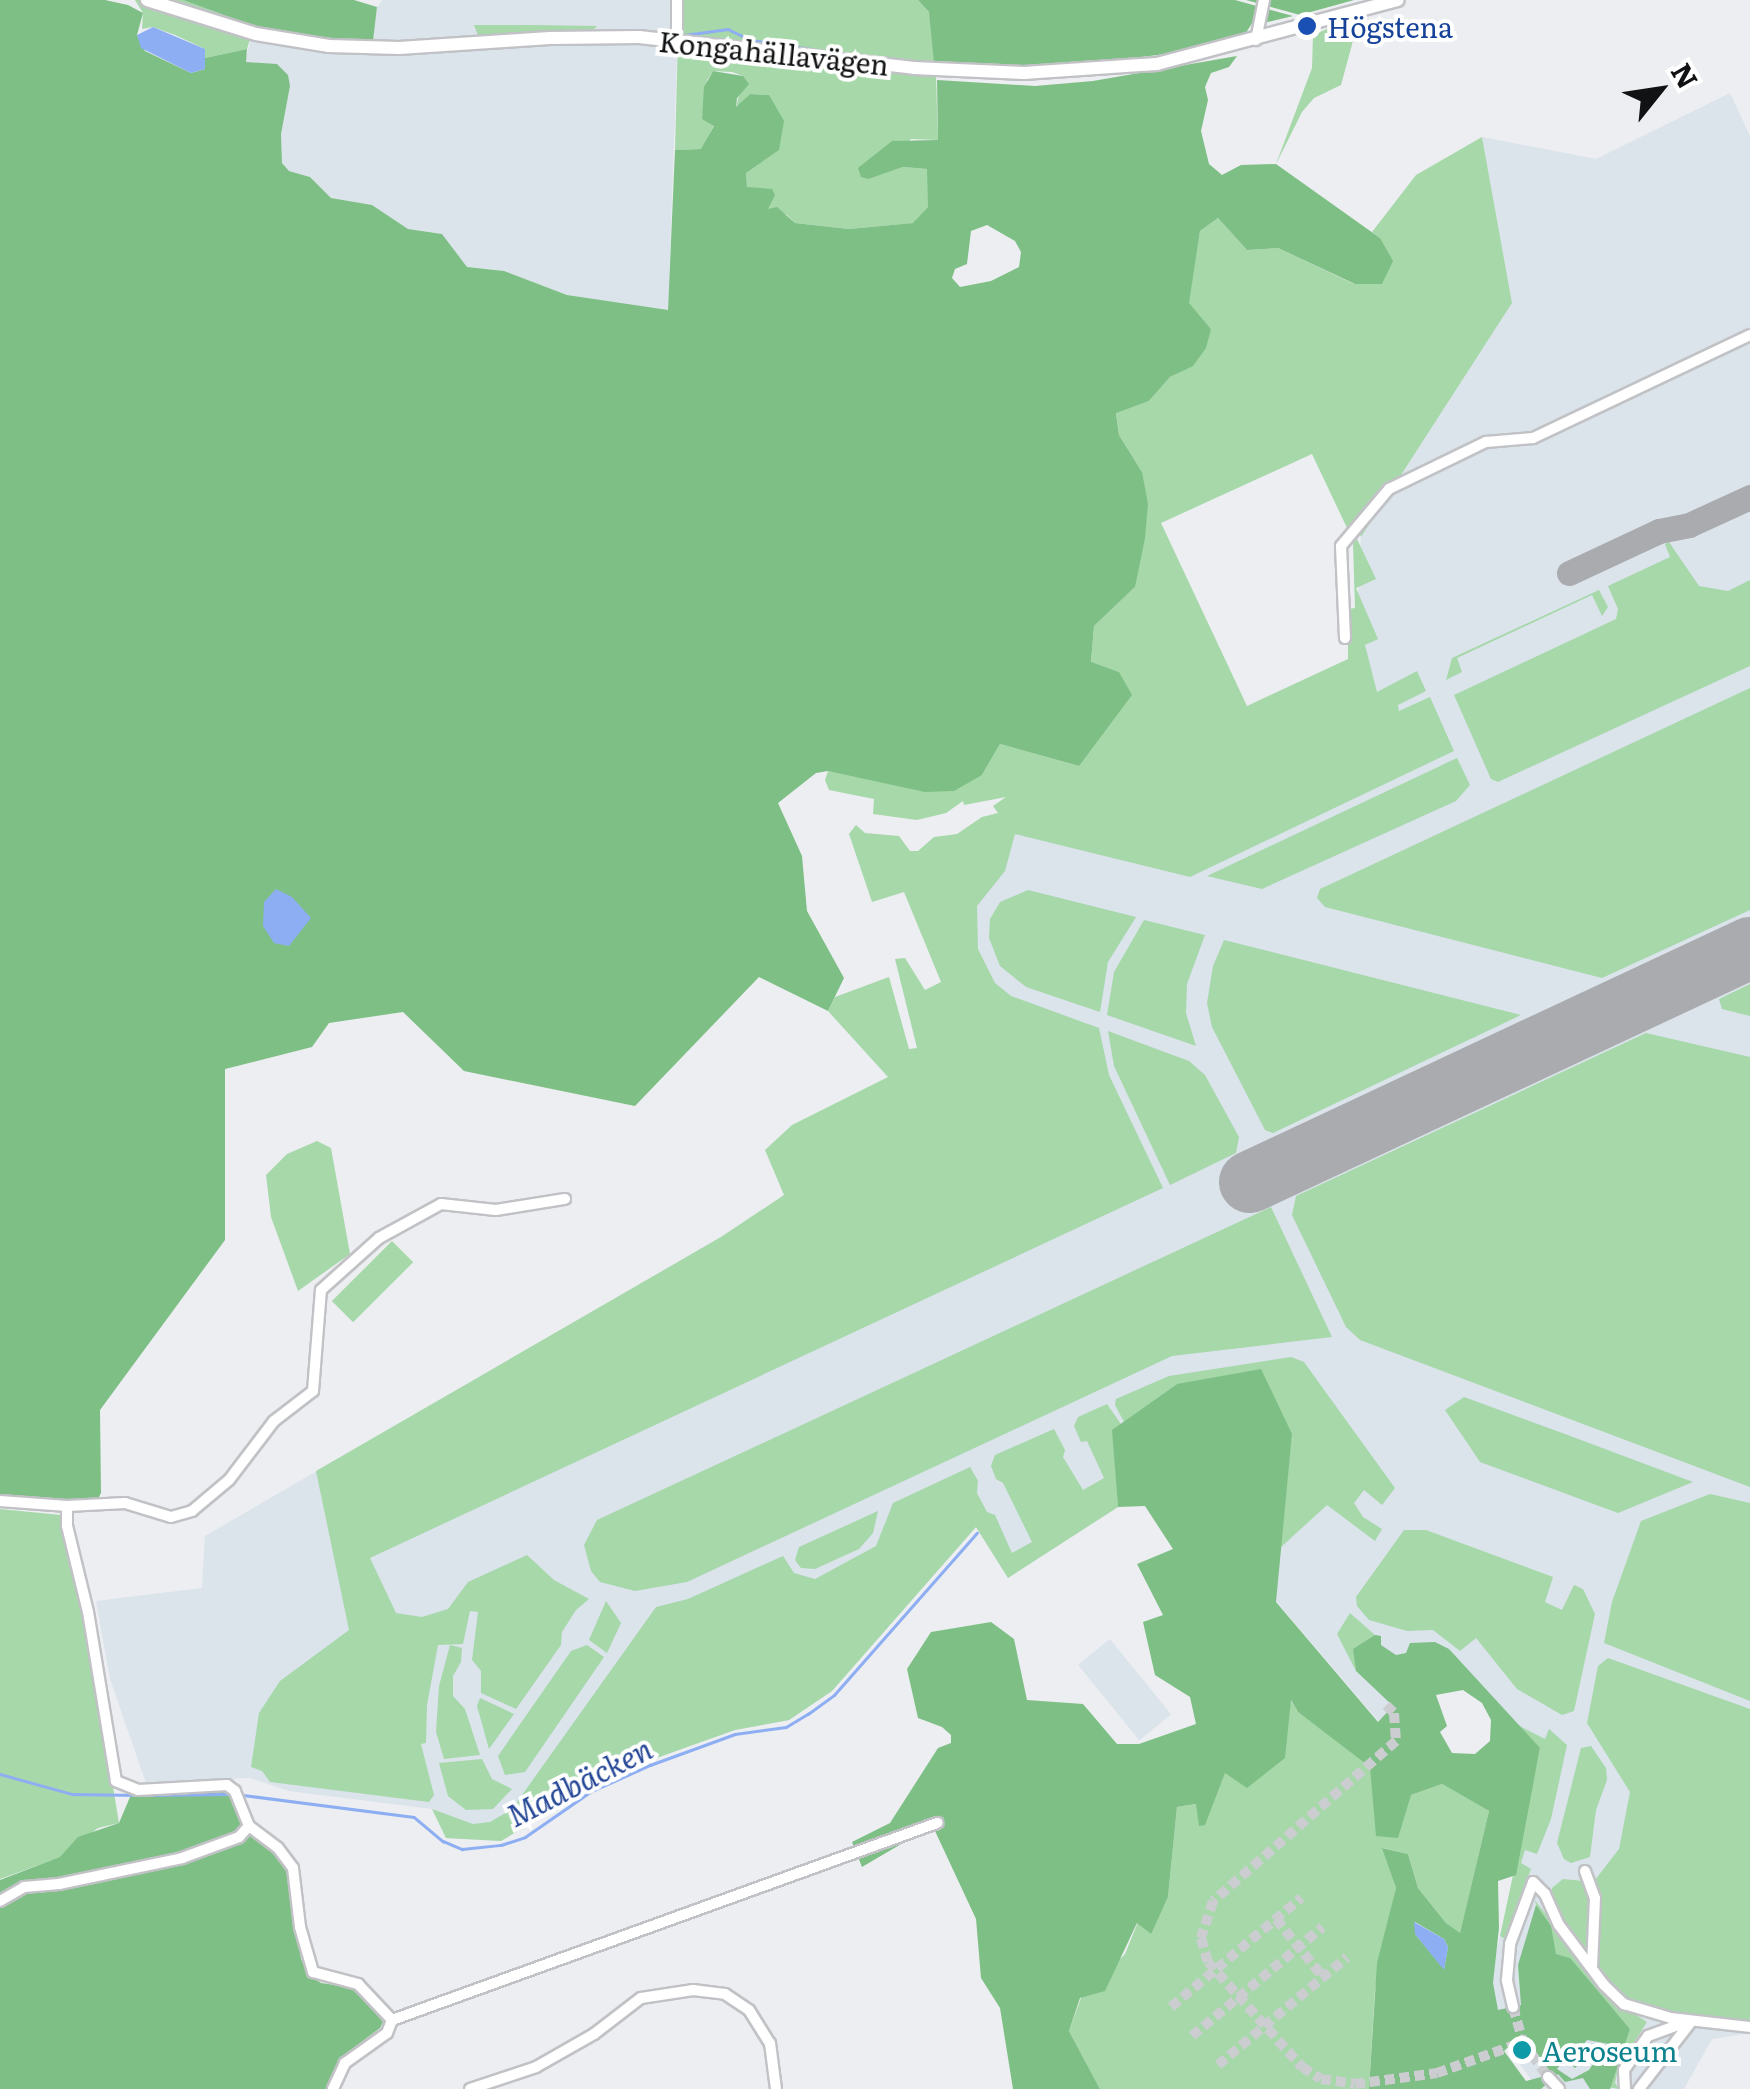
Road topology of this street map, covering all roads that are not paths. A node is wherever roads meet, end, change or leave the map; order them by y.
1 (147, 0) edge
2 (676, 0) edge
3 (1264, 0) edge
4 (1398, 0) edge
5 (676, 40) junction
6 (1256, 40) junction
7 (1750, 335) edge
8 (1345, 638) dead end
9 (566, 1199) dead end
10 (0, 1500) edge
11 (67, 1506) junction
12 (937, 1823) dead end
13 (249, 1826) junction
14 (1585, 1871) dead end
15 (0, 1900) edge
16 (1592, 1969) junction
17 (1513, 2007) tunnel mouth
18 (392, 2020) junction
19 (1692, 2021) junction
20 (1750, 2027) edge
21 (1548, 2077) tunnel mouth
22 (332, 2089) edge
23 (470, 2089) edge
24 (776, 2089) edge
25 (1560, 2089) edge
26 (1625, 2089) edge
27 (1639, 2089) edge

1 - 5 street, Kongahällavägen
2 - 5 street
3 - 6 street
4 - 6 street, Kongahällavägen
5 - 6 street, Kongahällavägen
7 - 8 street
9 - 11 street
10 - 11 street
11 - 13 street
12 - 18 street
13 - 15 street
13 - 18 street
14 - 16 street
16 - 17 street
16 - 19 street
18 - 22 street
19 - 20 street
19 - 26 street
19 - 27 street
21 - 25 street
23 - 24 street

